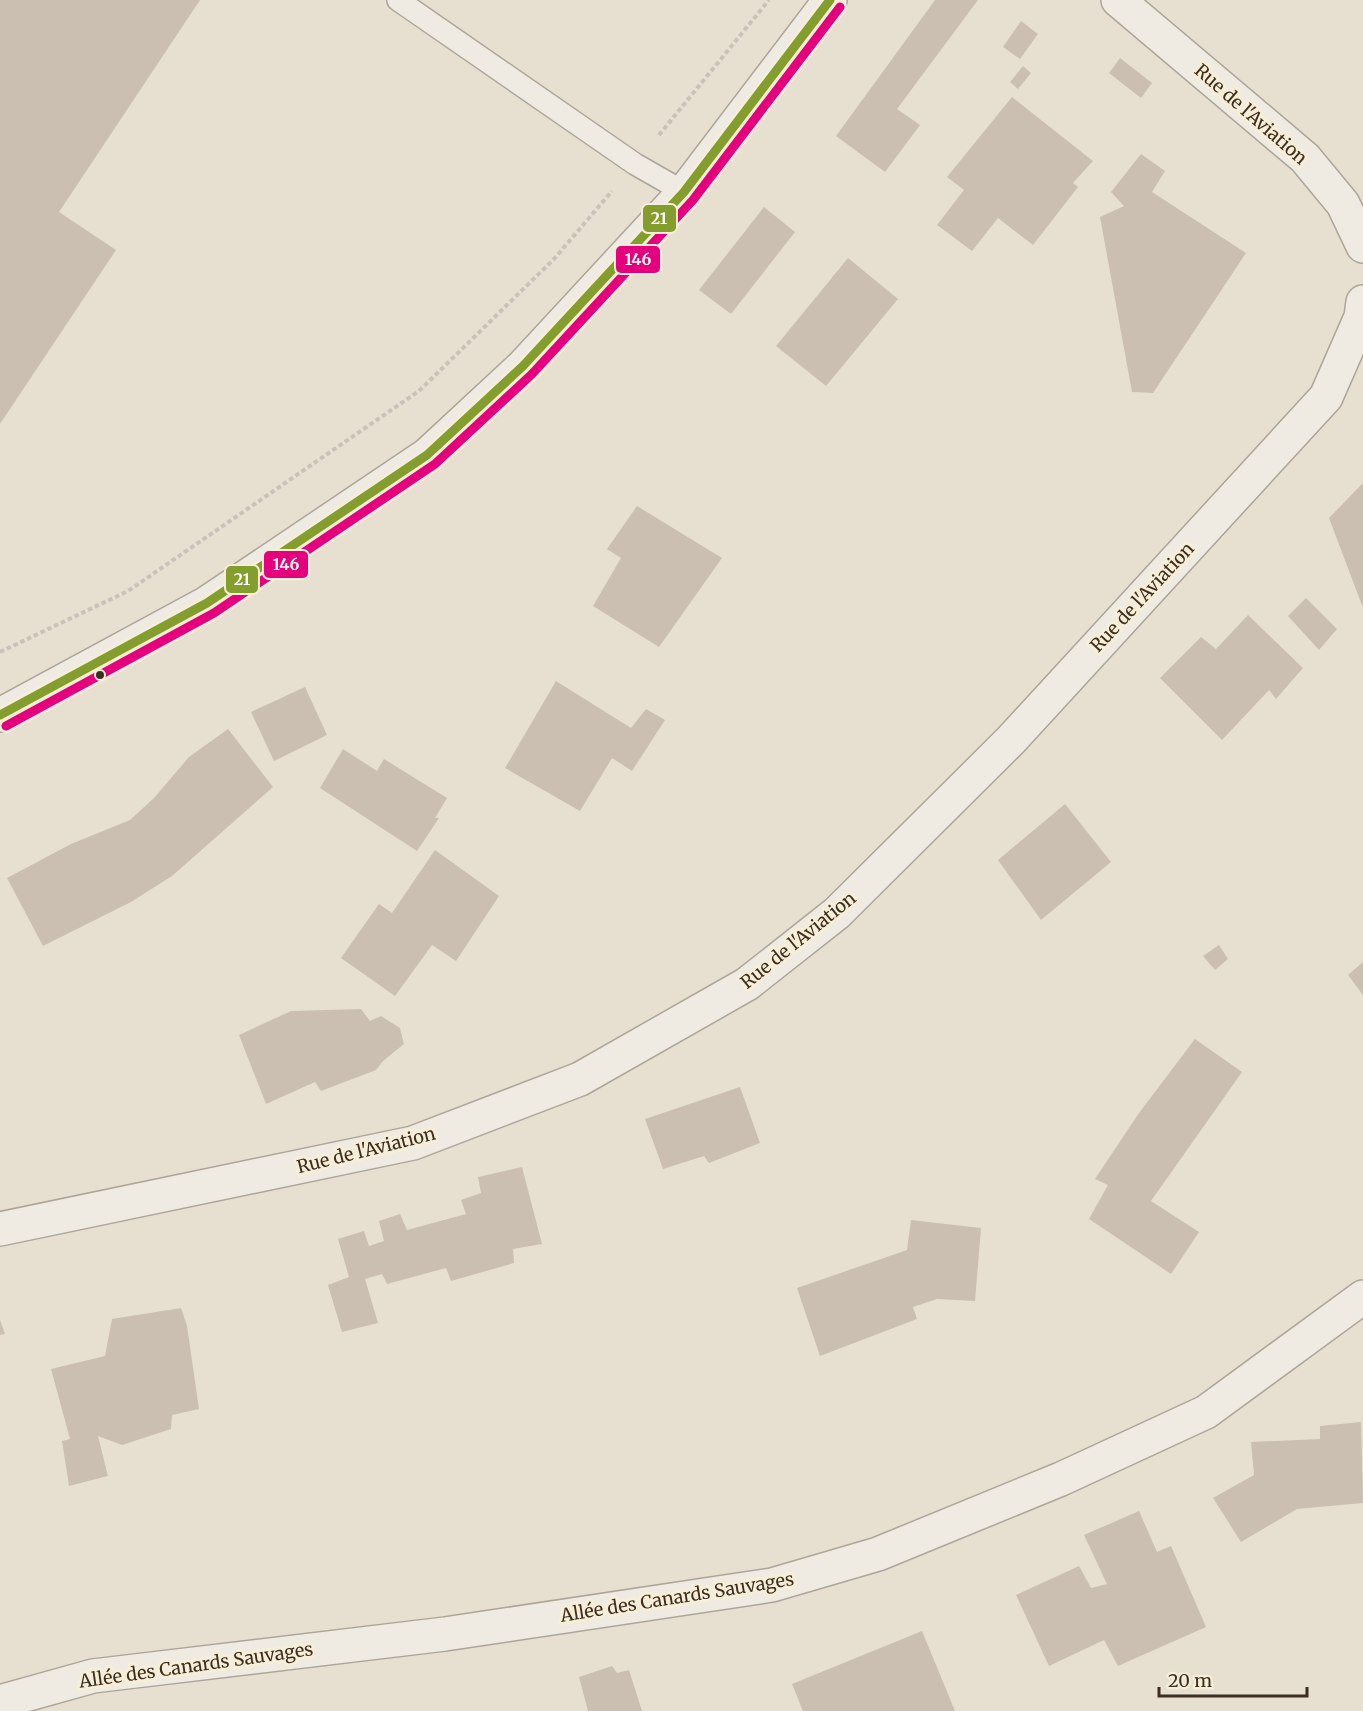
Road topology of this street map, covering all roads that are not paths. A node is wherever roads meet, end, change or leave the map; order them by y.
1 (398, 0) edge
2 (830, 0) edge
3 (1118, 0) edge
4 (684, 192) junction
5 (1363, 246) edge
6 (1363, 302) edge
7 (0, 715) edge
8 (0, 1229) edge
9 (1363, 1296) edge
10 (0, 1702) edge

1 - 4 lane
2 - 4 street
3 - 5 street, Rue de l'Aviation
4 - 7 street
6 - 8 street, Rue de l'Aviation
9 - 10 street, Allée des Canards Sauvages

